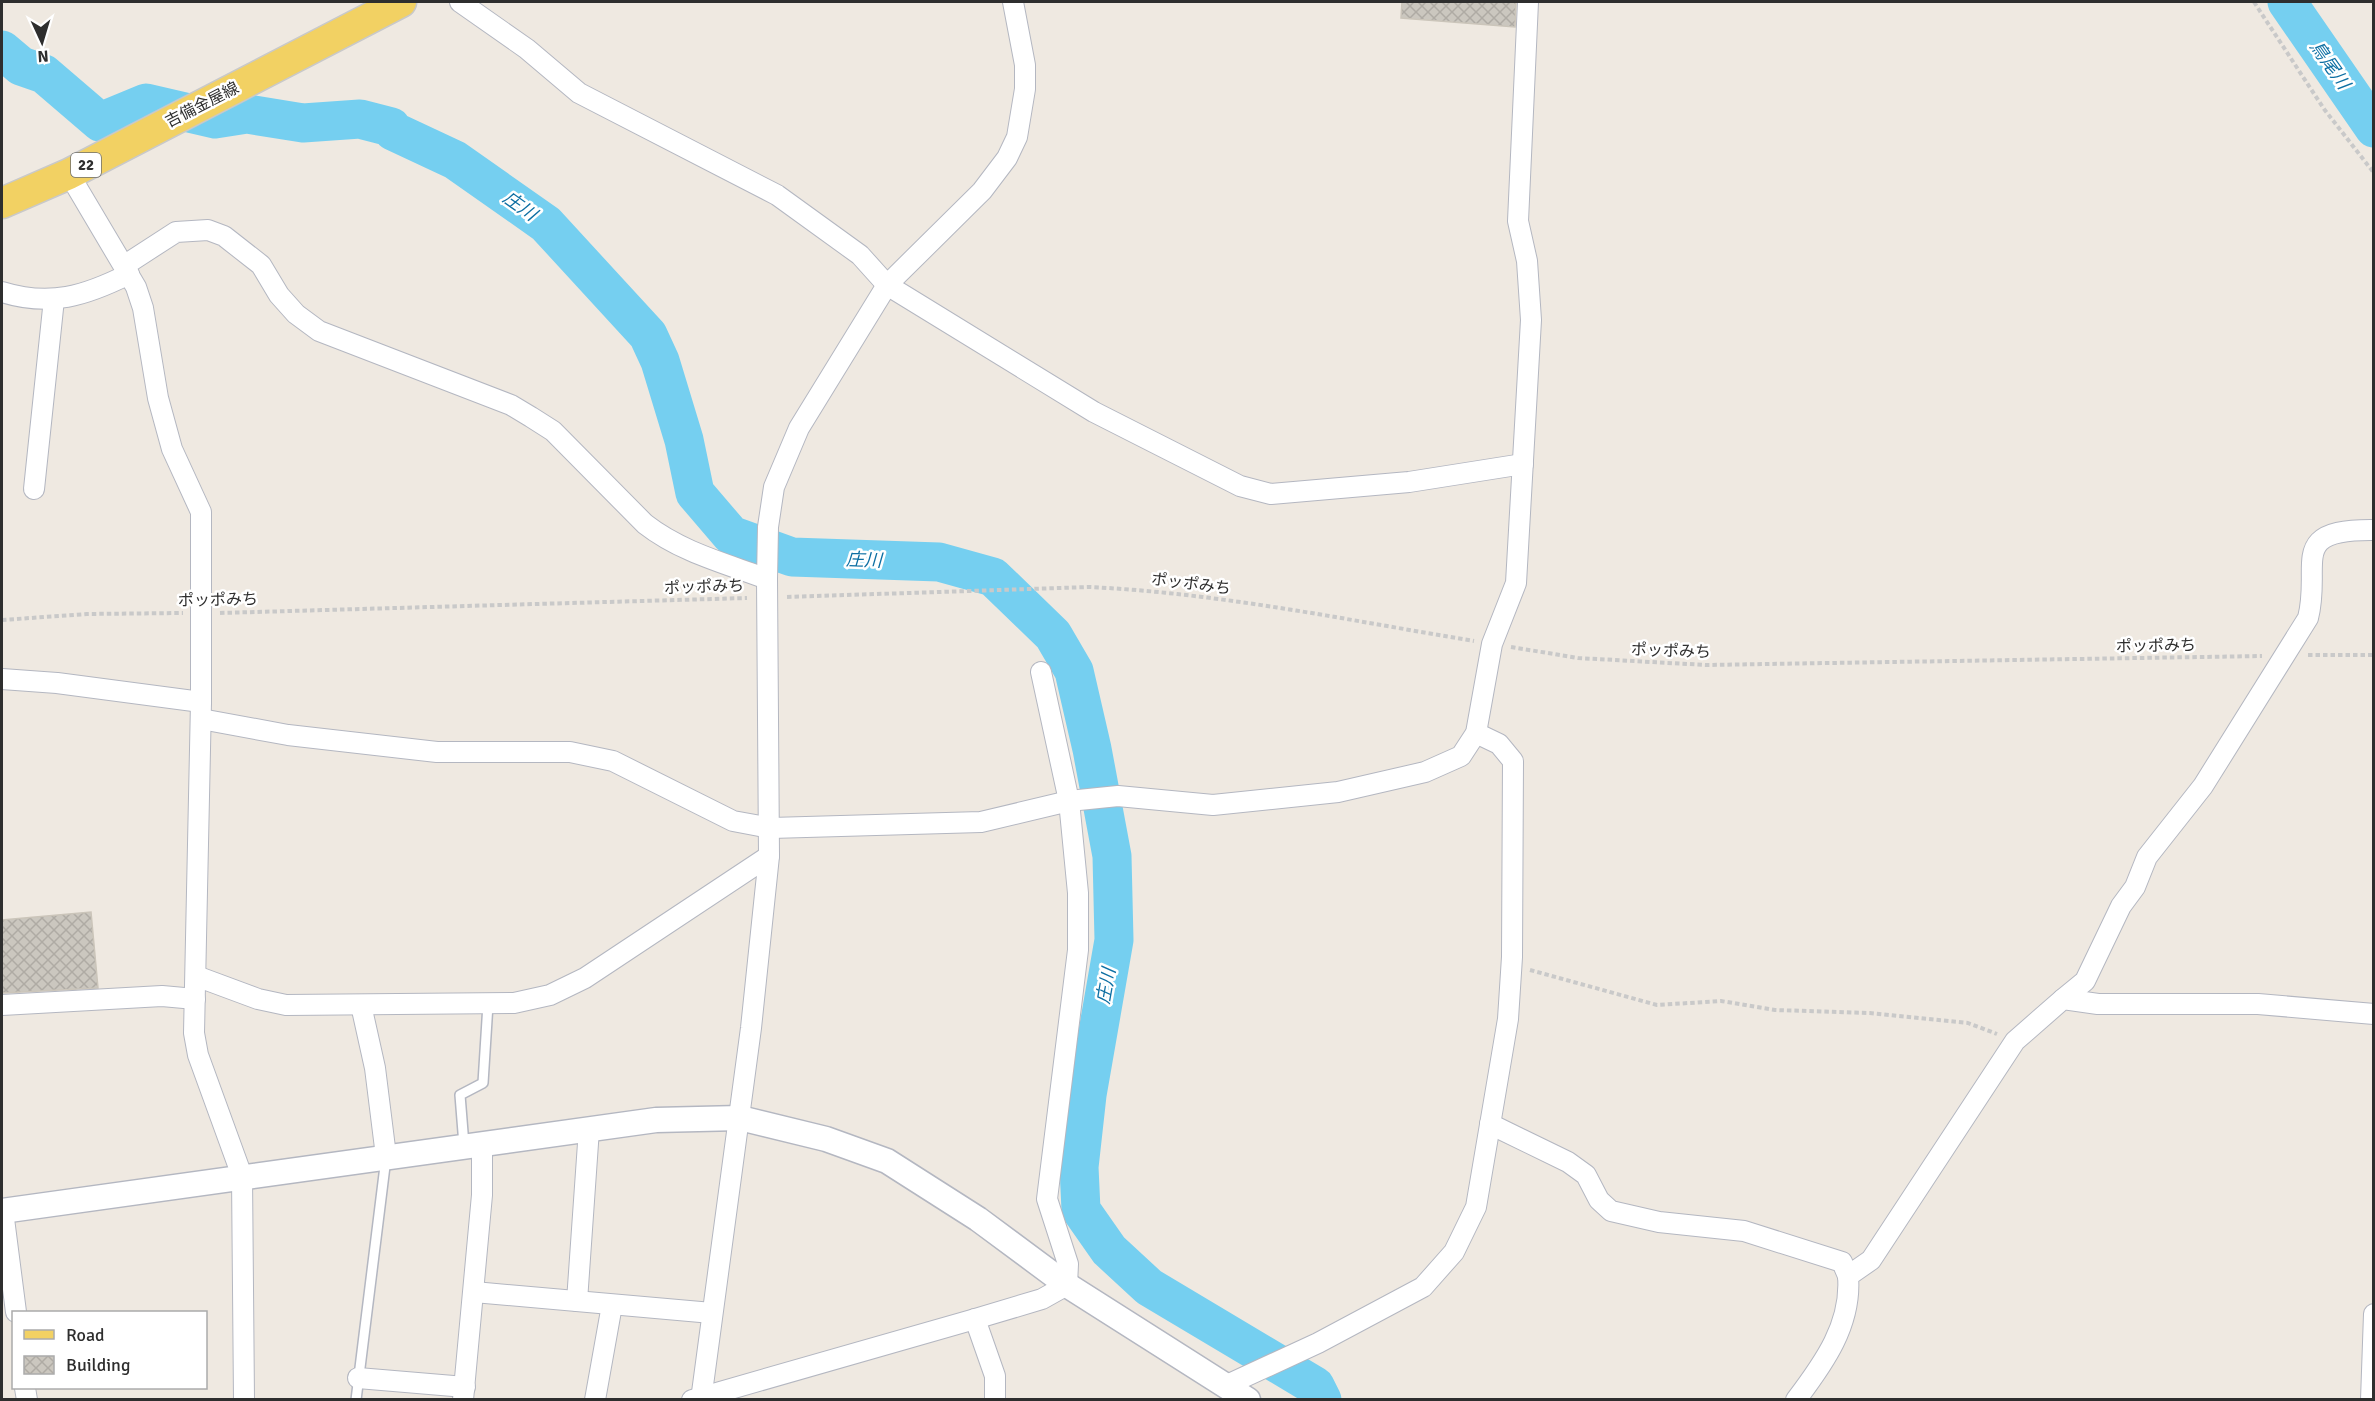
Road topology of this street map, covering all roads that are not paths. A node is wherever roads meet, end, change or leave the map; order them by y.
1 (401, 2) edge
2 (460, 2) edge
3 (1013, 2) edge
4 (1528, 2) edge
5 (69, 174) junction
6 (2, 203) edge
7 (127, 270) junction
8 (887, 285) junction
9 (2, 292) edge
10 (54, 299) junction
11 (1522, 464) junction
12 (34, 489) dead end
13 (2373, 530) edge
14 (767, 588) junction
15 (1041, 672) dead end
16 (2, 679) edge
17 (201, 710) junction
18 (1476, 732) junction
19 (1069, 801) junction
20 (771, 828) junction
21 (769, 856) junction
22 (196, 976) junction
23 (195, 999) junction
24 (2064, 999) junction
25 (488, 1004) junction
26 (2, 1005) edge
27 (362, 1005) junction
28 (2373, 1014) edge
29 (740, 1118) junction
30 (1490, 1124) junction
31 (589, 1129) junction
32 (473, 1144) junction
33 (386, 1156) junction
34 (242, 1176) junction
35 (2, 1211) edge
36 (1848, 1276) junction
37 (1067, 1285) junction
38 (474, 1292) junction
39 (577, 1301) junction
40 (612, 1305) junction
41 (16, 1311) edge
42 (712, 1313) junction
43 (2373, 1314) edge
44 (975, 1319) junction
45 (2371, 1372) edge
46 (358, 1378) junction
47 (1227, 1385) junction
48 (464, 1393) edge
49 (698, 1399) edge
50 (244, 1400) edge
51 (356, 1400) edge
52 (595, 1400) edge
53 (996, 1400) edge
54 (1248, 1400) edge
55 (1796, 1400) edge
56 (2371, 1400) edge

1 - 5 main road, 吉備金屋線 / 22
2 - 8 street
3 - 8 street
4 - 11 street
5 - 6 main road, 吉備金屋線 / 22
5 - 7 street
7 - 10 street
7 - 14 street
7 - 17 street
8 - 11 street
8 - 14 street
9 - 10 street
10 - 12 street
11 - 18 street
13 - 24 street
14 - 20 street
15 - 19 street
16 - 17 street
17 - 20 street
17 - 22 street
18 - 19 street
18 - 30 street
19 - 20 street
19 - 37 street
20 - 21 street
21 - 25 street
21 - 29 street
22 - 23 street
22 - 27 street
23 - 26 street
23 - 34 street
24 - 28 street
24 - 36 street
25 - 27 street
25 - 32 lane
27 - 33 street
29 - 31 street
29 - 37 street
29 - 42 street
30 - 36 street
30 - 47 street
31 - 32 street
31 - 39 street
32 - 33 street
32 - 38 street
33 - 34 street
33 - 46 lane
34 - 35 street
34 - 50 street
35 - 41 street
36 - 55 street
37 - 44 street
37 - 47 street
38 - 39 street
38 - 48 street
39 - 40 street
40 - 42 street
40 - 52 street
42 - 49 street
43 - 45 street
44 - 49 street
44 - 53 street
45 - 56 street
46 - 48 street
46 - 51 lane
47 - 54 street

